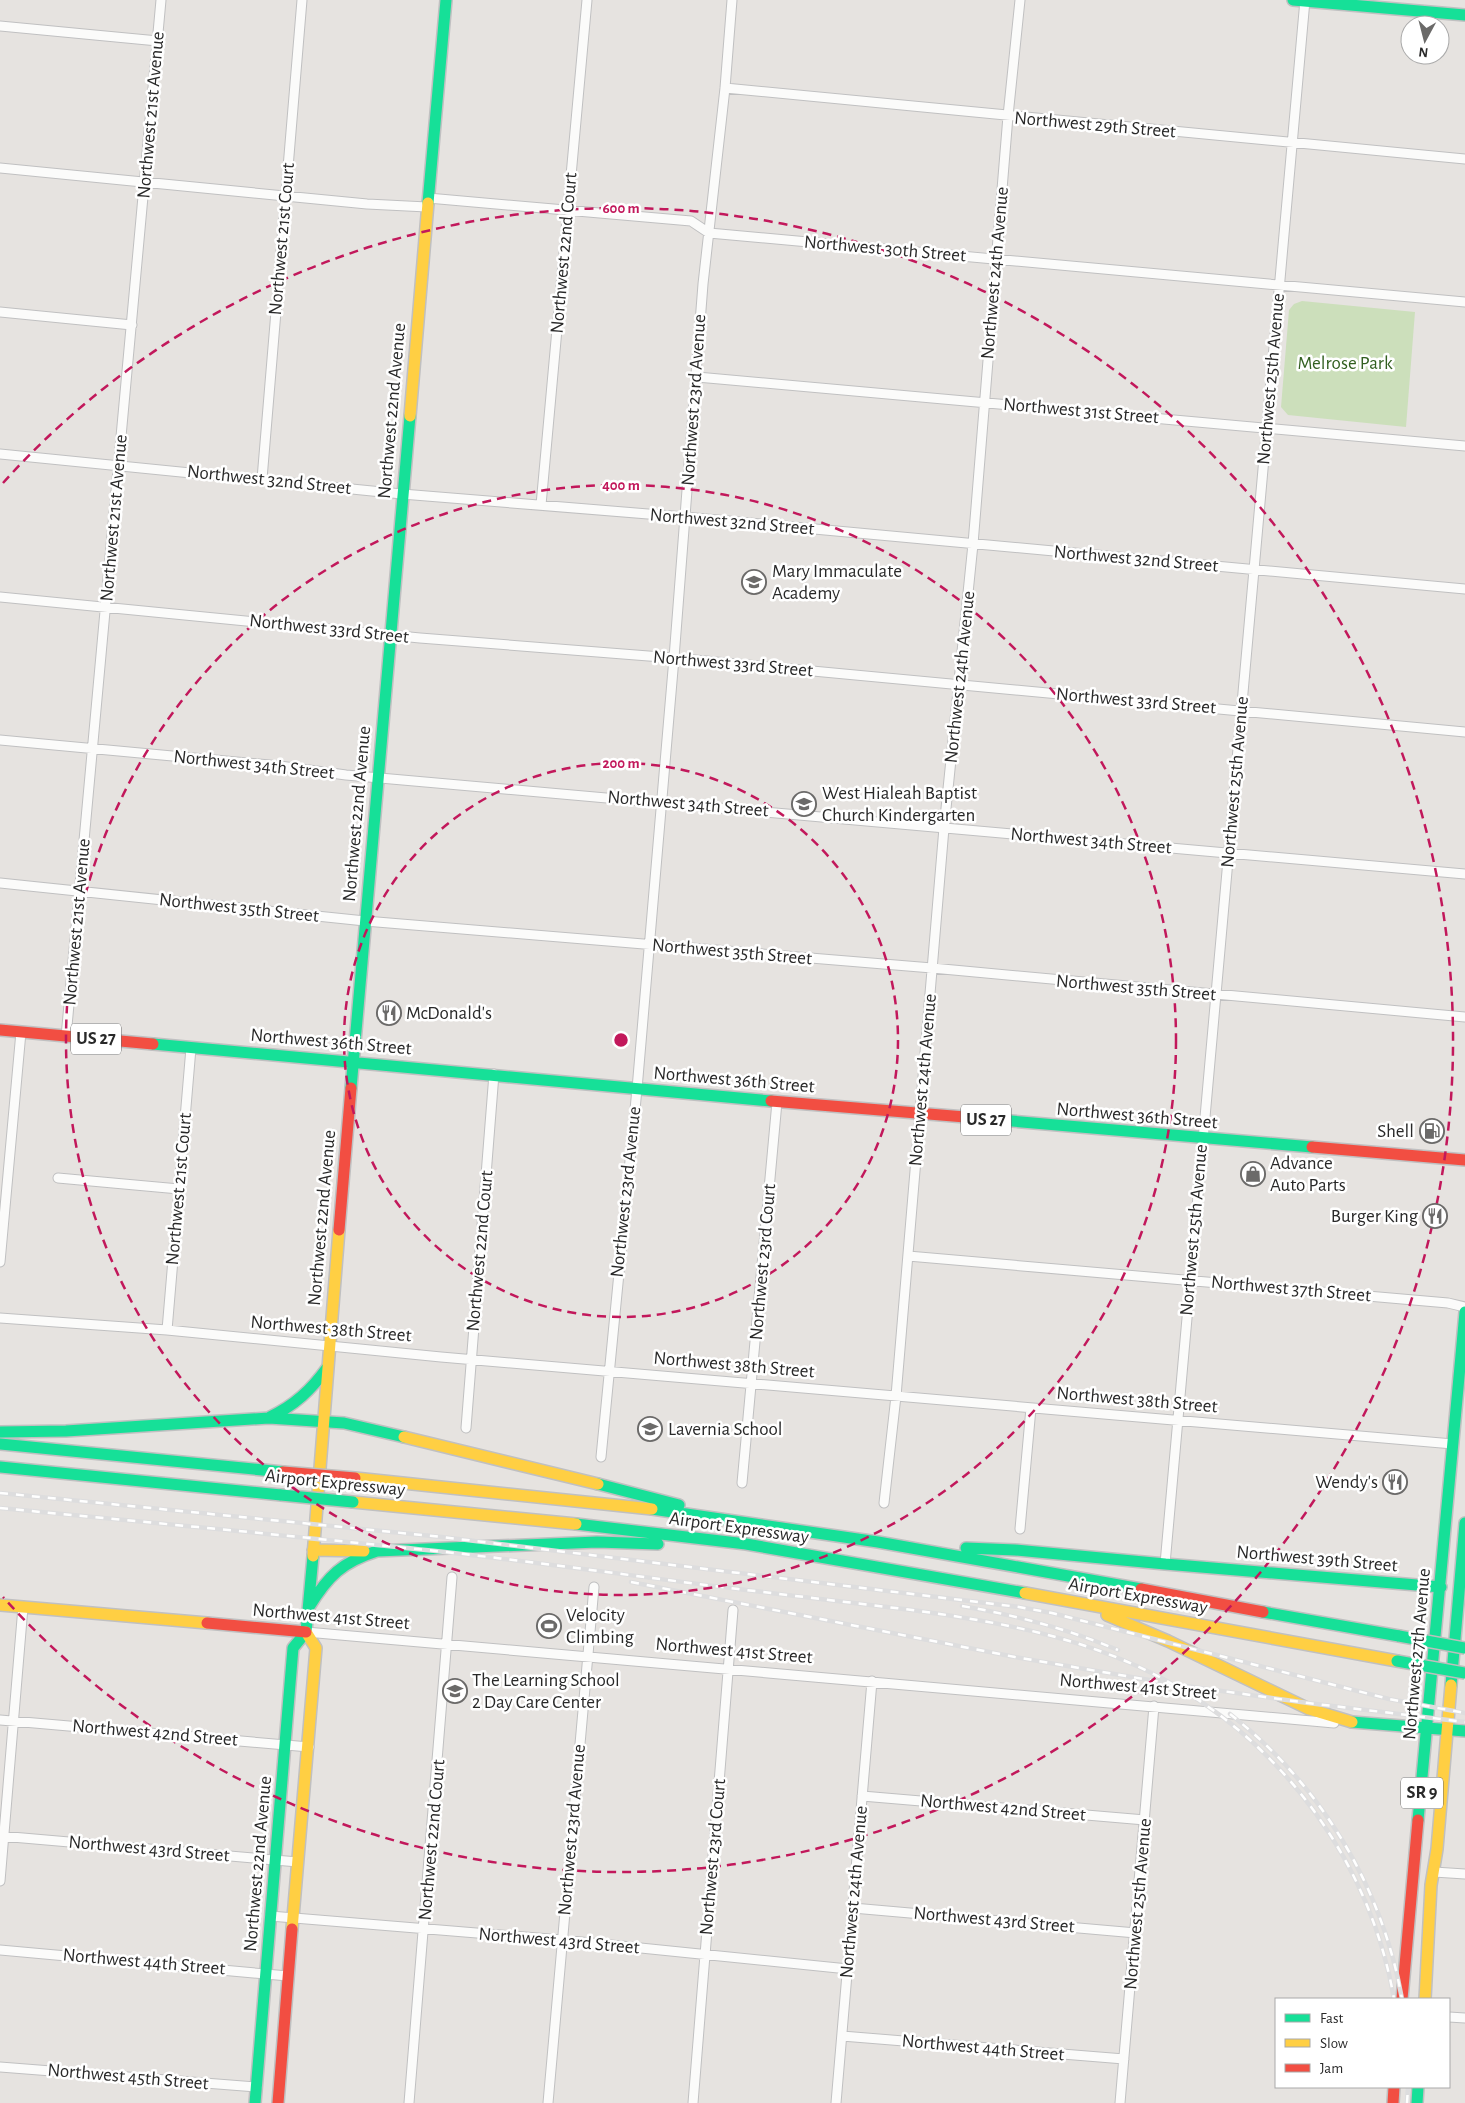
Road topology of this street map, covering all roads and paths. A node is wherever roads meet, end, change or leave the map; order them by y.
1 (162, 0) edge
2 (302, 0) edge
3 (446, 0) edge
4 (587, 0) edge
5 (732, 0) edge
6 (1020, 0) edge
7 (1293, 0) edge
8 (1305, 1) edge
9 (1465, 16) edge
10 (0, 26) edge
11 (158, 41) junction
12 (725, 88) junction
13 (1008, 116) junction
14 (1292, 144) junction
15 (1465, 160) edge
16 (0, 168) edge
17 (145, 182) junction
18 (285, 196) junction
19 (428, 202) junction
20 (568, 209) junction
21 (709, 233) junction
22 (996, 259) junction
23 (1279, 286) junction
24 (1465, 302) edge
25 (0, 312) edge
26 (132, 325) junction
27 (697, 376) junction
28 (984, 402) junction
29 (1267, 428) junction
30 (1465, 446) edge
31 (0, 454) edge
32 (119, 464) junction
33 (262, 479) junction
34 (402, 494) junction
35 (541, 505) junction
36 (685, 518) junction
37 (973, 544) junction
38 (1254, 570) junction
39 (1465, 589) edge
40 (0, 597) edge
41 (106, 608) junction
42 (390, 635) junction
43 (674, 658) junction
44 (959, 685) junction
45 (1242, 711) junction
46 (1465, 732) edge
47 (0, 740) edge
48 (93, 748) junction
49 (378, 778) junction
50 (661, 802) junction
51 (944, 828) junction
52 (1229, 853) junction
53 (1465, 874) edge
54 (0, 883) edge
55 (80, 891) junction
56 (365, 921) junction
57 (648, 945) junction
58 (932, 968) junction
59 (1217, 995) junction
60 (1465, 1017) edge
61 (0, 1030) edge
62 (21, 1032) junction
63 (66, 1036) junction
64 (191, 1048) junction
65 (353, 1062) junction
66 (494, 1074) junction
67 (637, 1089) junction
68 (777, 1102) junction
69 (920, 1114) junction
70 (1203, 1139) junction
71 (1465, 1160) edge
72 (58, 1178) dead end
73 (179, 1189) junction
74 (908, 1256) junction
75 (0, 1262) edge
76 (1190, 1280) junction
77 (1465, 1307) edge
78 (1465, 1312) edge
79 (0, 1318) edge
80 (167, 1330) junction
81 (329, 1347) junction
82 (472, 1359) junction
83 (327, 1368) junction
84 (609, 1372) junction
85 (752, 1384) junction
86 (896, 1396) junction
87 (1030, 1408) junction
88 (269, 1418) junction
89 (1178, 1421) junction
90 (322, 1423) junction
91 (466, 1428) dead end
92 (0, 1432) edge
93 (0, 1444) edge
94 (1459, 1444) edge
95 (601, 1457) dead end
96 (0, 1467) edge
97 (742, 1483) dead end
98 (884, 1503) dead end
99 (715, 1517) junction
100 (1465, 1523) edge
101 (1020, 1529) dead end
102 (746, 1544) junction
103 (902, 1546) junction
104 (312, 1550) junction
105 (377, 1551) junction
106 (1165, 1564) junction
107 (452, 1577) dead end
108 (594, 1586) dead end
109 (1441, 1587) junction
110 (1462, 1589) edge
111 (1071, 1602) junction
112 (0, 1605) edge
113 (23, 1607) junction
114 (309, 1607) junction
115 (733, 1610) dead end
116 (306, 1632) junction
117 (448, 1645) junction
118 (1465, 1648) edge
119 (587, 1657) junction
120 (729, 1668) junction
121 (1465, 1673) edge
122 (872, 1681) junction
123 (1154, 1706) junction
124 (0, 1720) edge
125 (14, 1721) junction
126 (1352, 1722) junction
127 (1428, 1729) junction
128 (1446, 1730) junction
129 (1465, 1731) edge
130 (285, 1744) junction
131 (309, 1747) junction
132 (862, 1796) junction
133 (1145, 1820) junction
134 (1418, 1833) junction
135 (2, 1836) edge
136 (275, 1860) junction
137 (298, 1862) junction
138 (1434, 1872) junction
139 (1465, 1874) edge
140 (0, 1881) edge
141 (1411, 1893) junction
142 (853, 1908) junction
143 (270, 1916) junction
144 (294, 1918) junction
145 (424, 1929) junction
146 (1136, 1933) junction
147 (562, 1940) junction
148 (0, 1950) edge
149 (705, 1955) junction
150 (848, 1969) junction
151 (266, 1973) junction
152 (288, 1976) junction
153 (1402, 1998) edge
154 (1425, 1998) edge
155 (1450, 2017) edge
156 (1465, 2018) edge
157 (842, 2036) junction
158 (1124, 2059) junction
159 (0, 2067) edge
160 (256, 2087) junction
161 (1394, 2088) edge
162 (1418, 2088) edge
163 (255, 2103) edge
164 (278, 2103) edge
165 (410, 2103) edge
166 (548, 2103) edge
167 (693, 2103) edge
168 (836, 2103) edge
169 (1120, 2103) edge
170 (1393, 2103) edge
171 (1416, 2103) edge

1 - 11 street, Northwest 21st Avenue
2 - 18 street, Northwest 21st Court
3 - 19 main road, Northwest 22nd Avenue
4 - 20 street, Northwest 22nd Court
5 - 12 street, Northwest 23rd Avenue
6 - 13 street, Northwest 24th Avenue
7 - 8 main road
8 - 9 main road
8 - 14 street, Northwest 25th Avenue
10 - 11 street
11 - 17 street, Northwest 21st Avenue
12 - 13 street, Northwest 29th Street
12 - 21 street, Northwest 23rd Avenue
13 - 14 street, Northwest 29th Street
13 - 22 street, Northwest 24th Avenue
14 - 15 street, Northwest 29th Street
14 - 23 street, Northwest 25th Avenue
16 - 17 street, Northwest 30th Street
17 - 18 street, Northwest 30th Street
17 - 26 street, Northwest 21st Avenue
18 - 19 street, Northwest 30th Street
18 - 33 street, Northwest 21st Court
19 - 20 street, Northwest 30th Street
19 - 34 main road, Northwest 22nd Avenue
20 - 21 street, Northwest 30th Street
20 - 35 street, Northwest 22nd Court
21 - 22 street, Northwest 30th Street
21 - 27 street, Northwest 23rd Avenue
22 - 23 street, Northwest 30th Street
22 - 28 street, Northwest 24th Avenue
23 - 24 street, Northwest 30th Street
23 - 29 street, Northwest 25th Avenue
25 - 26 street
26 - 32 street, Northwest 21st Avenue
27 - 28 street, Northwest 31st Street
27 - 36 street, Northwest 23rd Avenue
28 - 29 street, Northwest 31st Street
28 - 37 street, Northwest 24th Avenue
29 - 30 street, Northwest 31st Street
29 - 38 street, Northwest 25th Avenue
31 - 32 street, Northwest 32nd Street
32 - 33 street, Northwest 32nd Street
32 - 41 street, Northwest 21st Avenue
33 - 34 street, Northwest 32nd Street
34 - 35 street, Northwest 32nd Street
34 - 42 main road, Northwest 22nd Avenue
35 - 36 street, Northwest 32nd Street
36 - 37 street, Northwest 32nd Street
36 - 43 street, Northwest 23rd Avenue
37 - 38 street, Northwest 32nd Street
37 - 44 street, Northwest 24th Avenue
38 - 39 street, Northwest 32nd Street
38 - 45 street, Northwest 25th Avenue
40 - 41 street, Northwest 33rd Street
41 - 42 street, Northwest 33rd Street
41 - 48 street, Northwest 21st Avenue
42 - 43 street, Northwest 33rd Street
42 - 49 main road, Northwest 22nd Avenue
43 - 44 street, Northwest 33rd Street
43 - 50 street, Northwest 23rd Avenue
44 - 45 street, Northwest 33rd Street
44 - 51 street, Northwest 24th Avenue
45 - 46 street, Northwest 33rd Street
45 - 52 street, Northwest 25th Avenue
47 - 48 street, Northwest 34th Street
48 - 49 street, Northwest 34th Street
48 - 55 street, Northwest 21st Avenue
49 - 50 street, Northwest 34th Street
49 - 56 main road, Northwest 22nd Avenue
50 - 51 street, Northwest 34th Street
50 - 57 street, Northwest 23rd Avenue
51 - 52 street, Northwest 34th Street
51 - 58 street, Northwest 24th Avenue
52 - 53 street, Northwest 34th Street
52 - 59 street, Northwest 25th Avenue
54 - 55 street, Northwest 35th Street
55 - 56 street, Northwest 35th Street
55 - 63 street, Northwest 21st Avenue
56 - 57 street, Northwest 35th Street
56 - 65 main road, Northwest 22nd Avenue
57 - 58 street, Northwest 35th Street
57 - 67 street, Northwest 23rd Avenue
58 - 59 street, Northwest 35th Street
58 - 69 street, Northwest 24th Avenue
59 - 60 street, Northwest 35th Street
59 - 70 street, Northwest 25th Avenue
61 - 62 main road, Northwest 36th Street / US 27
62 - 63 main road, Northwest 36th Street / US 27
62 - 75 street
63 - 64 main road, Northwest 36th Street / US 27
64 - 65 main road, Northwest 36th Street / US 27
64 - 73 street, Northwest 21st Court
65 - 66 main road, Northwest 36th Street / US 27
65 - 81 main road, Northwest 22nd Avenue
66 - 67 main road, Northwest 36th Street / US 27
66 - 82 street, Northwest 22nd Court
67 - 68 main road, Northwest 36th Street / US 27
67 - 84 street, Northwest 23rd Avenue
68 - 69 main road, Northwest 36th Street / US 27
68 - 85 street, Northwest 23rd Court
69 - 70 main road, Northwest 36th Street / US 27
69 - 74 street, Northwest 24th Avenue
70 - 71 main road, Northwest 36th Street / US 27
70 - 76 street, Northwest 25th Avenue
72 - 73 street
73 - 80 street, Northwest 21st Court
74 - 76 street, Northwest 37th Street
74 - 86 street, Northwest 24th Avenue
76 - 77 street, Northwest 37th Street
76 - 89 street, Northwest 25th Avenue
78 - 94 main road, Northwest 27th Avenue / SR 9
79 - 80 street, Northwest 38th Street
80 - 81 street, Northwest 38th Street
81 - 82 street, Northwest 38th Street
81 - 83 main road, Northwest 22nd Avenue
82 - 84 street, Northwest 38th Street
82 - 91 street, Northwest 22nd Court
83 - 88 main road
83 - 90 main road, Northwest 22nd Avenue
84 - 85 street, Northwest 38th Street
84 - 95 street, Northwest 23rd Avenue
85 - 86 street, Northwest 38th Street
85 - 97 street, Northwest 23rd Court
86 - 87 street, Northwest 38th Street
86 - 98 street, Northwest 24th Avenue
87 - 89 street, Northwest 38th Street
87 - 101 street
88 - 90 main road
88 - 92 main road
89 - 94 street, Northwest 38th Street
89 - 106 street, Northwest 25th Avenue
90 - 99 main road
90 - 104 main road, Northwest 22nd Avenue
93 - 99 main road, Airport Expressway, bridge
94 - 109 main road, Northwest 27th Avenue / SR 9
96 - 102 main road, Airport Expressway, bridge
99 - 103 main road, Airport Expressway
100 - 110 main road, Northwest 27th Avenue / SR 9
102 - 105 main road
102 - 111 main road, Airport Expressway
103 - 106 main road, Northwest 39th Street
103 - 118 main road, Airport Expressway, bridge
104 - 105 main road
104 - 114 main road, Northwest 22nd Avenue
105 - 114 main road
106 - 109 main road, Northwest 39th Street
107 - 117 street, Northwest 22nd Court
108 - 119 street, Northwest 23rd Avenue
109 - 110 street, Northwest 39th Street
109 - 127 main road, Northwest 27th Avenue / SR 9
110 - 128 main road, Northwest 27th Avenue / SR 9
111 - 121 main road, Airport Expressway, bridge
111 - 126 main road
112 - 113 main road, Northwest 41st Street
113 - 116 main road, Northwest 41st Street
113 - 125 street
114 - 116 main road, Northwest 22nd Avenue
115 - 120 street, Northwest 23rd Court
116 - 117 street, Northwest 41st Street
116 - 130 main road, Northwest 22nd Avenue
116 - 131 main road, Northwest 22nd Avenue
117 - 119 street, Northwest 41st Street
117 - 145 street, Northwest 22nd Court
119 - 120 street, Northwest 41st Street
119 - 147 street, Northwest 23rd Avenue
120 - 122 street, Northwest 41st Street
120 - 149 street, Northwest 23rd Court
122 - 123 street, Northwest 41st Street
122 - 132 street, Northwest 24th Avenue
123 - 126 street, Northwest 41st Street
123 - 133 street, Northwest 25th Avenue
124 - 125 street, Northwest 42nd Street
125 - 130 street, Northwest 42nd Street
125 - 135 street
126 - 127 main road, Northwest 41st Street
127 - 128 main road, Northwest 41st Street
127 - 134 main road, Northwest 27th Avenue / SR 9
128 - 129 main road, Northwest 41st Street
128 - 138 main road, Northwest 27th Avenue / SR 9
130 - 131 street, Northwest 42nd Street
130 - 136 main road, Northwest 22nd Avenue
131 - 137 main road, Northwest 22nd Avenue
132 - 133 street, Northwest 42nd Street
132 - 142 street, Northwest 24th Avenue
133 - 146 street, Northwest 25th Avenue
134 - 138 main road
134 - 141 main road, Northwest 27th Avenue / SR 9
135 - 136 street, Northwest 43rd Street
135 - 140 street
136 - 137 street, Northwest 43rd Street
136 - 143 main road, Northwest 22nd Avenue
137 - 144 main road, Northwest 22nd Avenue
138 - 139 street
138 - 141 main road
138 - 154 main road, Northwest 27th Avenue / SR 9
141 - 153 main road, Northwest 27th Avenue / SR 9
142 - 146 street, Northwest 43rd Street
142 - 150 street, Northwest 24th Avenue
143 - 144 street, Northwest 43rd Street
143 - 151 main road, Northwest 22nd Avenue
144 - 145 street, Northwest 43rd Street
144 - 152 main road, Northwest 22nd Avenue
145 - 147 street, Northwest 43rd Street
145 - 165 street, Northwest 22nd Court
146 - 158 street, Northwest 25th Avenue
147 - 149 street, Northwest 43rd Street
147 - 166 street, Northwest 23rd Avenue
148 - 151 street, Northwest 44th Street
149 - 150 street, Northwest 43rd Street
149 - 167 street, Northwest 23rd Court
150 - 157 street, Northwest 24th Avenue
151 - 152 street, Northwest 44th Street
151 - 160 main road, Northwest 22nd Avenue
152 - 164 main road, Northwest 22nd Avenue
155 - 156 street
157 - 158 street, Northwest 44th Street
157 - 168 street, Northwest 24th Avenue
158 - 169 street, Northwest 25th Avenue
159 - 160 street, Northwest 45th Street
160 - 163 main road, Northwest 22nd Avenue
161 - 170 main road
162 - 171 main road

